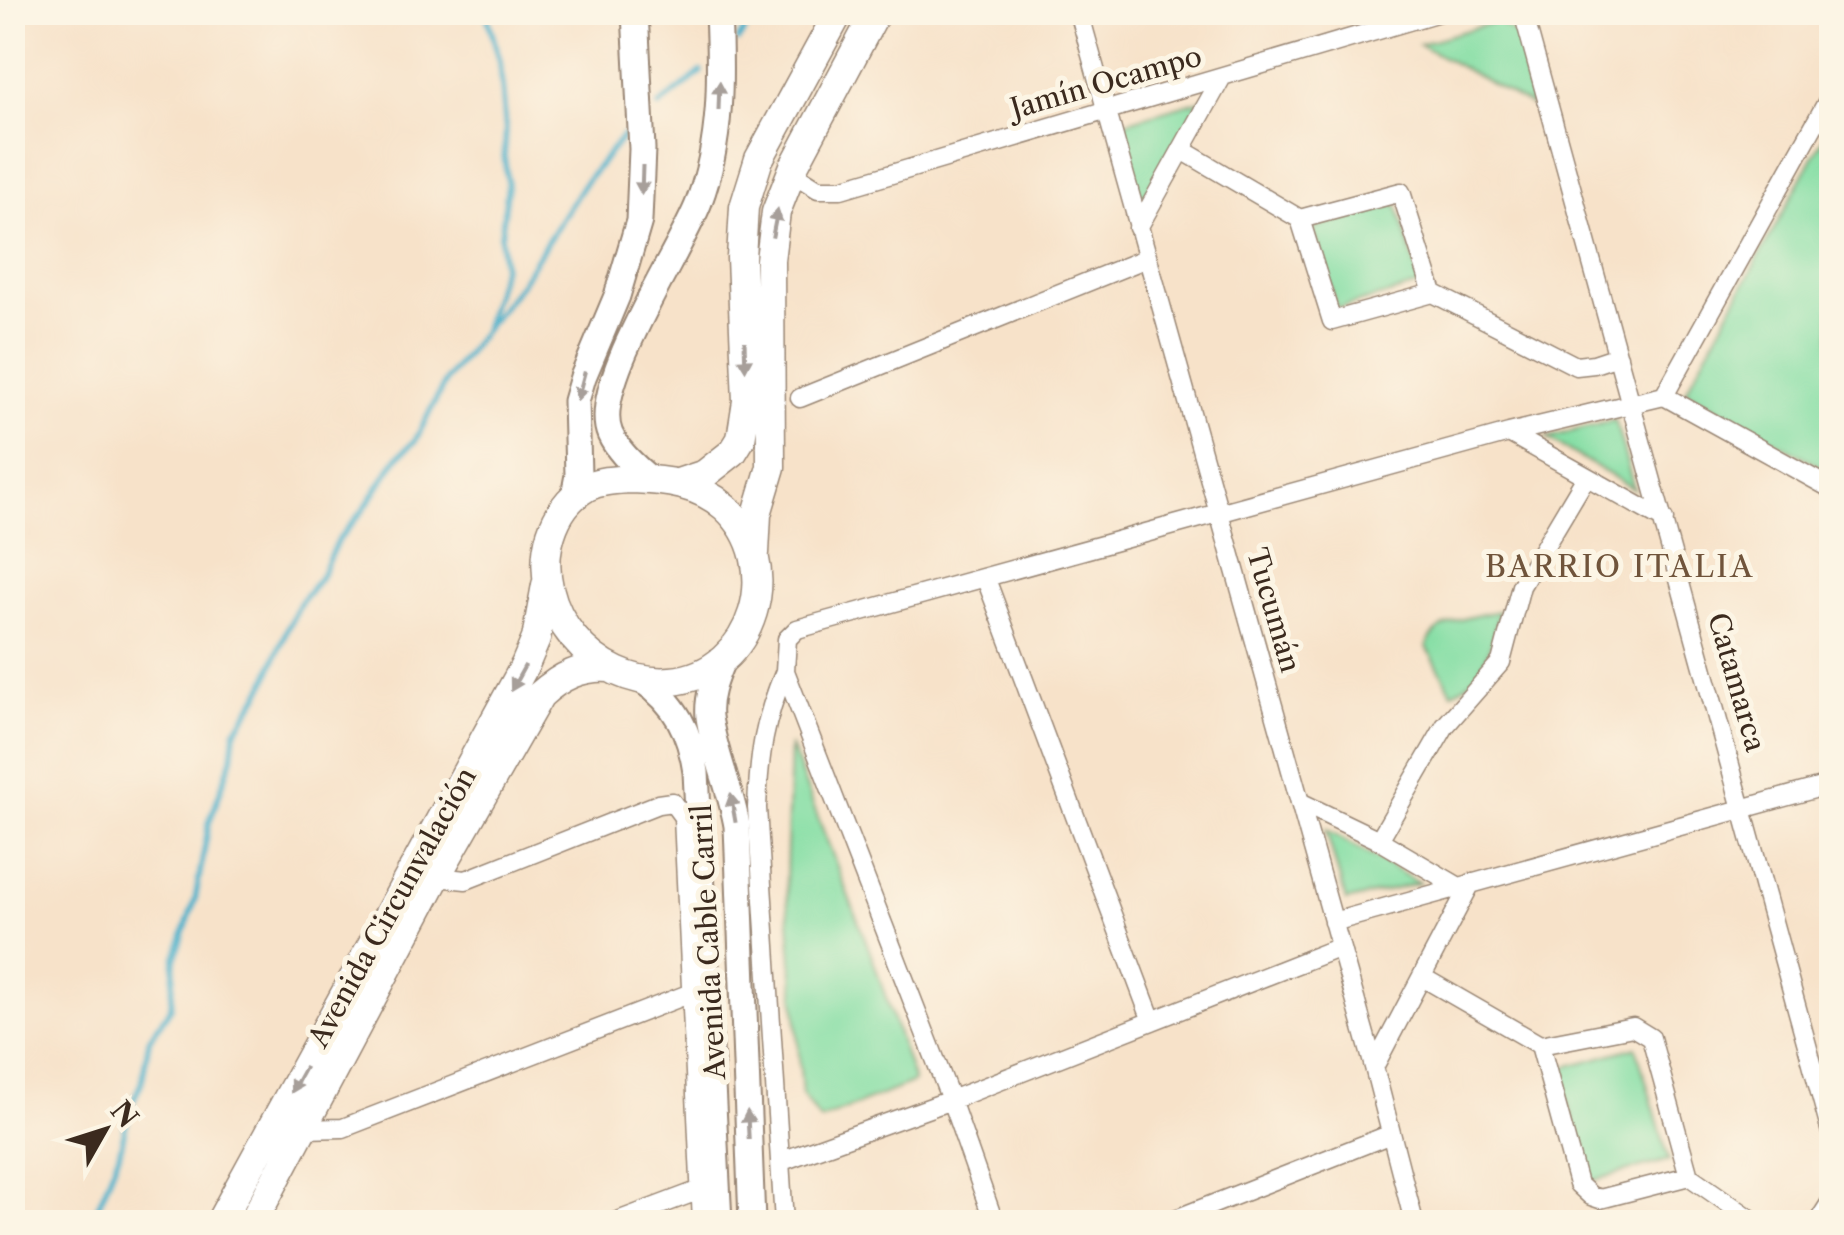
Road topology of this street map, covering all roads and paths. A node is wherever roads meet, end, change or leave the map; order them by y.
1 (635, 12) edge
2 (718, 12) edge
3 (839, 12) edge
4 (876, 12) edge
5 (1079, 12) edge
6 (1440, 12) edge
7 (1523, 12) edge
8 (1222, 77) junction
9 (1832, 93) edge
10 (1107, 110) junction
11 (1182, 150) junction
12 (791, 172) junction
13 (1300, 219) junction
14 (1138, 228) junction
15 (1147, 258) junction
16 (1433, 293) junction
17 (1618, 356) junction
18 (1664, 396) junction
19 (800, 398) dead end
20 (1632, 404) junction
21 (1509, 433) junction
22 (1586, 476) junction
23 (664, 481) junction
24 (1832, 489) edge
25 (574, 496) junction
26 (1217, 512) junction
27 (1664, 520) junction
28 (755, 560) junction
29 (986, 579) junction
30 (546, 586) junction
31 (721, 663) junction
32 (610, 668) junction
33 (785, 670) junction
34 (642, 680) junction
35 (1832, 784) edge
36 (1300, 802) junction
37 (1744, 808) junction
38 (1379, 840) junction
39 (436, 876) junction
40 (1465, 885) junction
41 (1333, 922) junction
42 (1340, 948) junction
43 (1422, 977) junction
44 (691, 993) junction
45 (1152, 1021) junction
46 (1540, 1045) junction
47 (1374, 1066) junction
48 (950, 1100) junction
49 (304, 1129) junction
50 (1391, 1134) junction
51 (1832, 1136) edge
52 (782, 1161) junction
53 (1689, 1176) junction
54 (700, 1190) junction
55 (1832, 1200) edge
56 (220, 1222) edge
57 (253, 1222) edge
58 (616, 1222) edge
59 (702, 1222) edge
60 (719, 1222) edge
61 (752, 1222) edge
62 (784, 1222) edge
63 (994, 1222) edge
64 (1168, 1222) edge
65 (1414, 1222) edge
66 (1755, 1222) edge
67 (1818, 1222) edge

1 -> 25 main road
23 -> 2 main road
3 -> 23 main road
4 - 12 main road
5 - 10 street, Tucumán
6 - 8 street, Jamín Ocampo
7 - 17 street, Catamarca
8 - 10 street, Jamín Ocampo
8 - 11 street
9 - 18 street
10 - 12 street, Jamín Ocampo
10 - 14 street, Tucumán
11 - 13 street
11 - 14 street
28 -> 12 main road
13 - 16 street
13 - 16 street
14 - 15 street, Tucumán
15 - 19 street
15 - 26 street, Tucumán
16 - 17 street
17 - 20 street, Catamarca
18 - 20 street
18 - 24 street
20 - 21 street
20 - 27 street, Catamarca
21 - 22 street
21 - 26 street
22 - 27 street
22 - 38 street
23 - 25 main road
23 - 28 main road
25 - 30 main road
26 - 29 street
26 - 36 street, Tucumán
27 - 37 street, Catamarca
28 - 31 main road
29 - 33 street
29 - 45 street
30 - 32 main road
30 -> 56 main road, Avenida Circunvalación
31 - 34 main road
61 -> 31 main road, Avenida Cable Carril
32 - 34 main road
32 - 39 main road, Avenida Circunvalación
33 - 48 street
33 - 52 street
34 - 60 main road, Avenida Cable Carril
35 - 37 street
36 - 38 street
36 - 41 street, Tucumán
37 - 40 street
37 - 51 street, Catamarca
38 - 40 street
39 - 44 street
39 - 49 main road, Avenida Circunvalación
40 - 41 street
40 - 43 street
41 - 42 street, Tucumán
42 - 45 street
42 - 47 street, Tucumán
43 - 46 street
43 - 47 street
44 - 49 street
44 - 54 street
45 - 48 street
46 - 53 street
46 - 53 street
47 - 50 street, Tucumán
48 - 52 street
48 - 63 street
49 - 57 main road, Avenida Circunvalación
50 - 64 street
50 - 65 street, Tucumán
52 - 62 street
53 - 66 street
54 - 58 street
54 - 59 street
55 - 67 street

